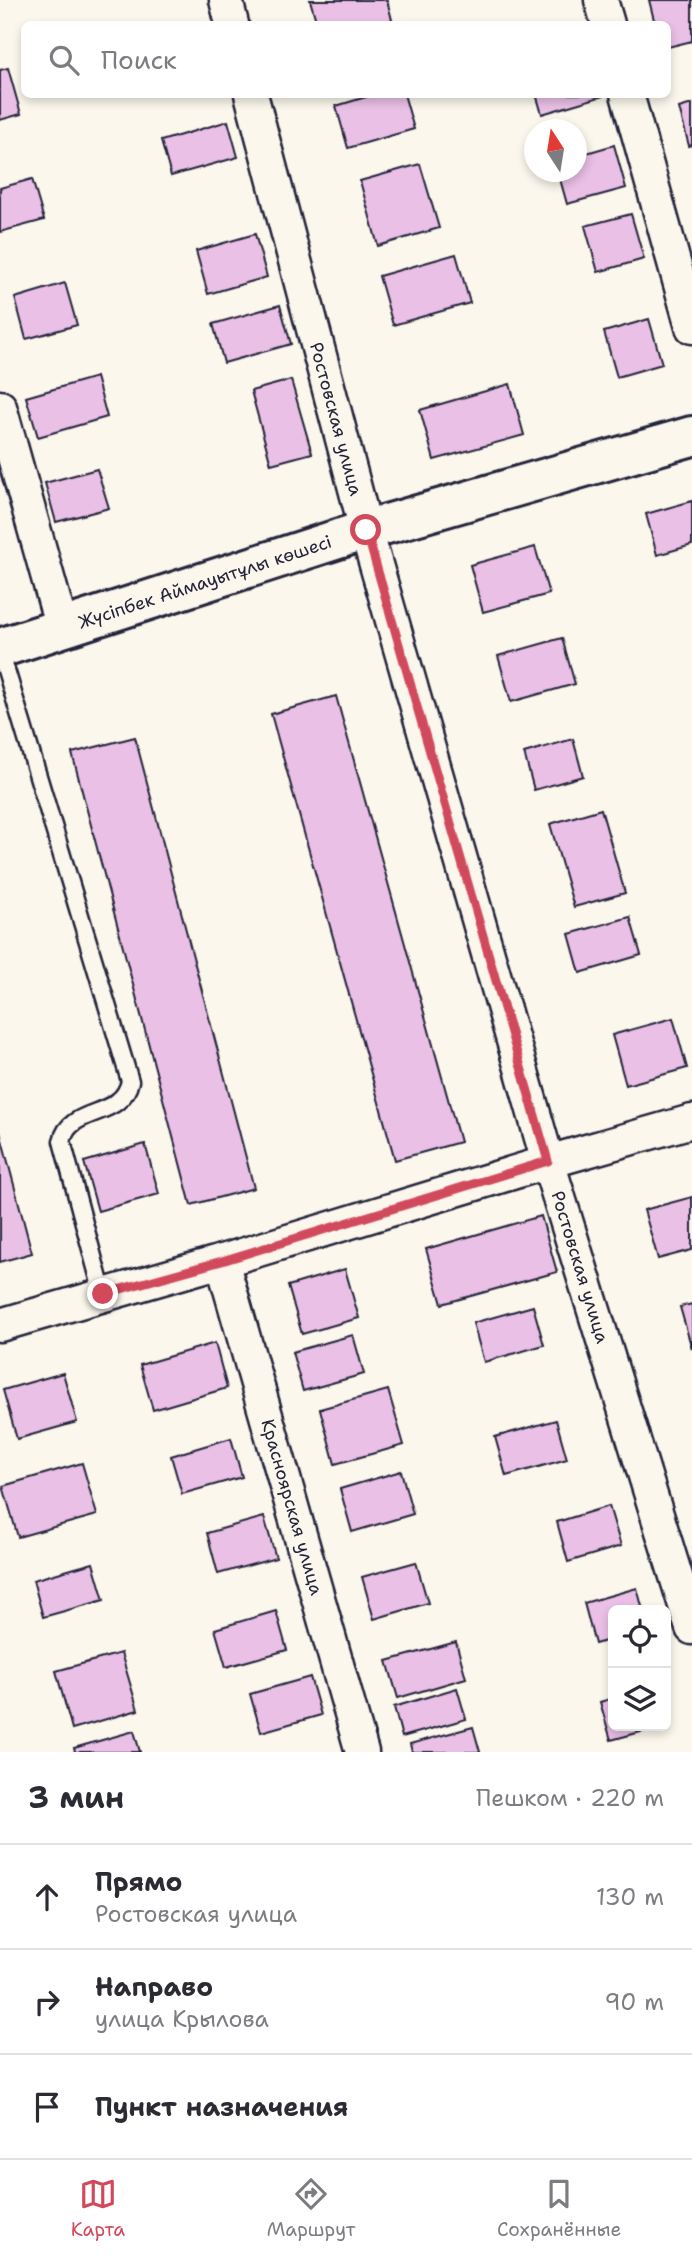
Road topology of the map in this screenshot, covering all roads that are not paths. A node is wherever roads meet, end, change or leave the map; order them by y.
1 (226, 0) edge
2 (601, 0) edge
3 (231, 21) edge
4 (607, 21) edge
5 (252, 98) edge
6 (628, 98) edge
7 (692, 327) edge
8 (0, 407) edge
9 (692, 436) edge
10 (366, 530) junction
11 (62, 628) junction
12 (0, 649) edge
13 (692, 1121) edge
14 (548, 1161) junction
15 (222, 1261) junction
16 (103, 1294) junction
17 (0, 1325) edge
18 (692, 1628) edge
19 (362, 1752) edge

1 - 3 street
2 - 4 street
5 - 10 street, Ростовская улица
6 - 7 street
8 - 11 street
9 - 10 street, Жүсіпбек Аймауытұлы көшесі
10 - 11 street, Жүсіпбек Аймауытұлы көшесі
10 - 14 street, Ростовская улица
11 - 12 street, Жүсіпбек Аймауытұлы көшесі
12 - 16 lane
13 - 14 street
14 - 15 street
14 - 18 street, Ростовская улица
15 - 16 street
15 - 19 street, Красноярская улица
16 - 17 street

